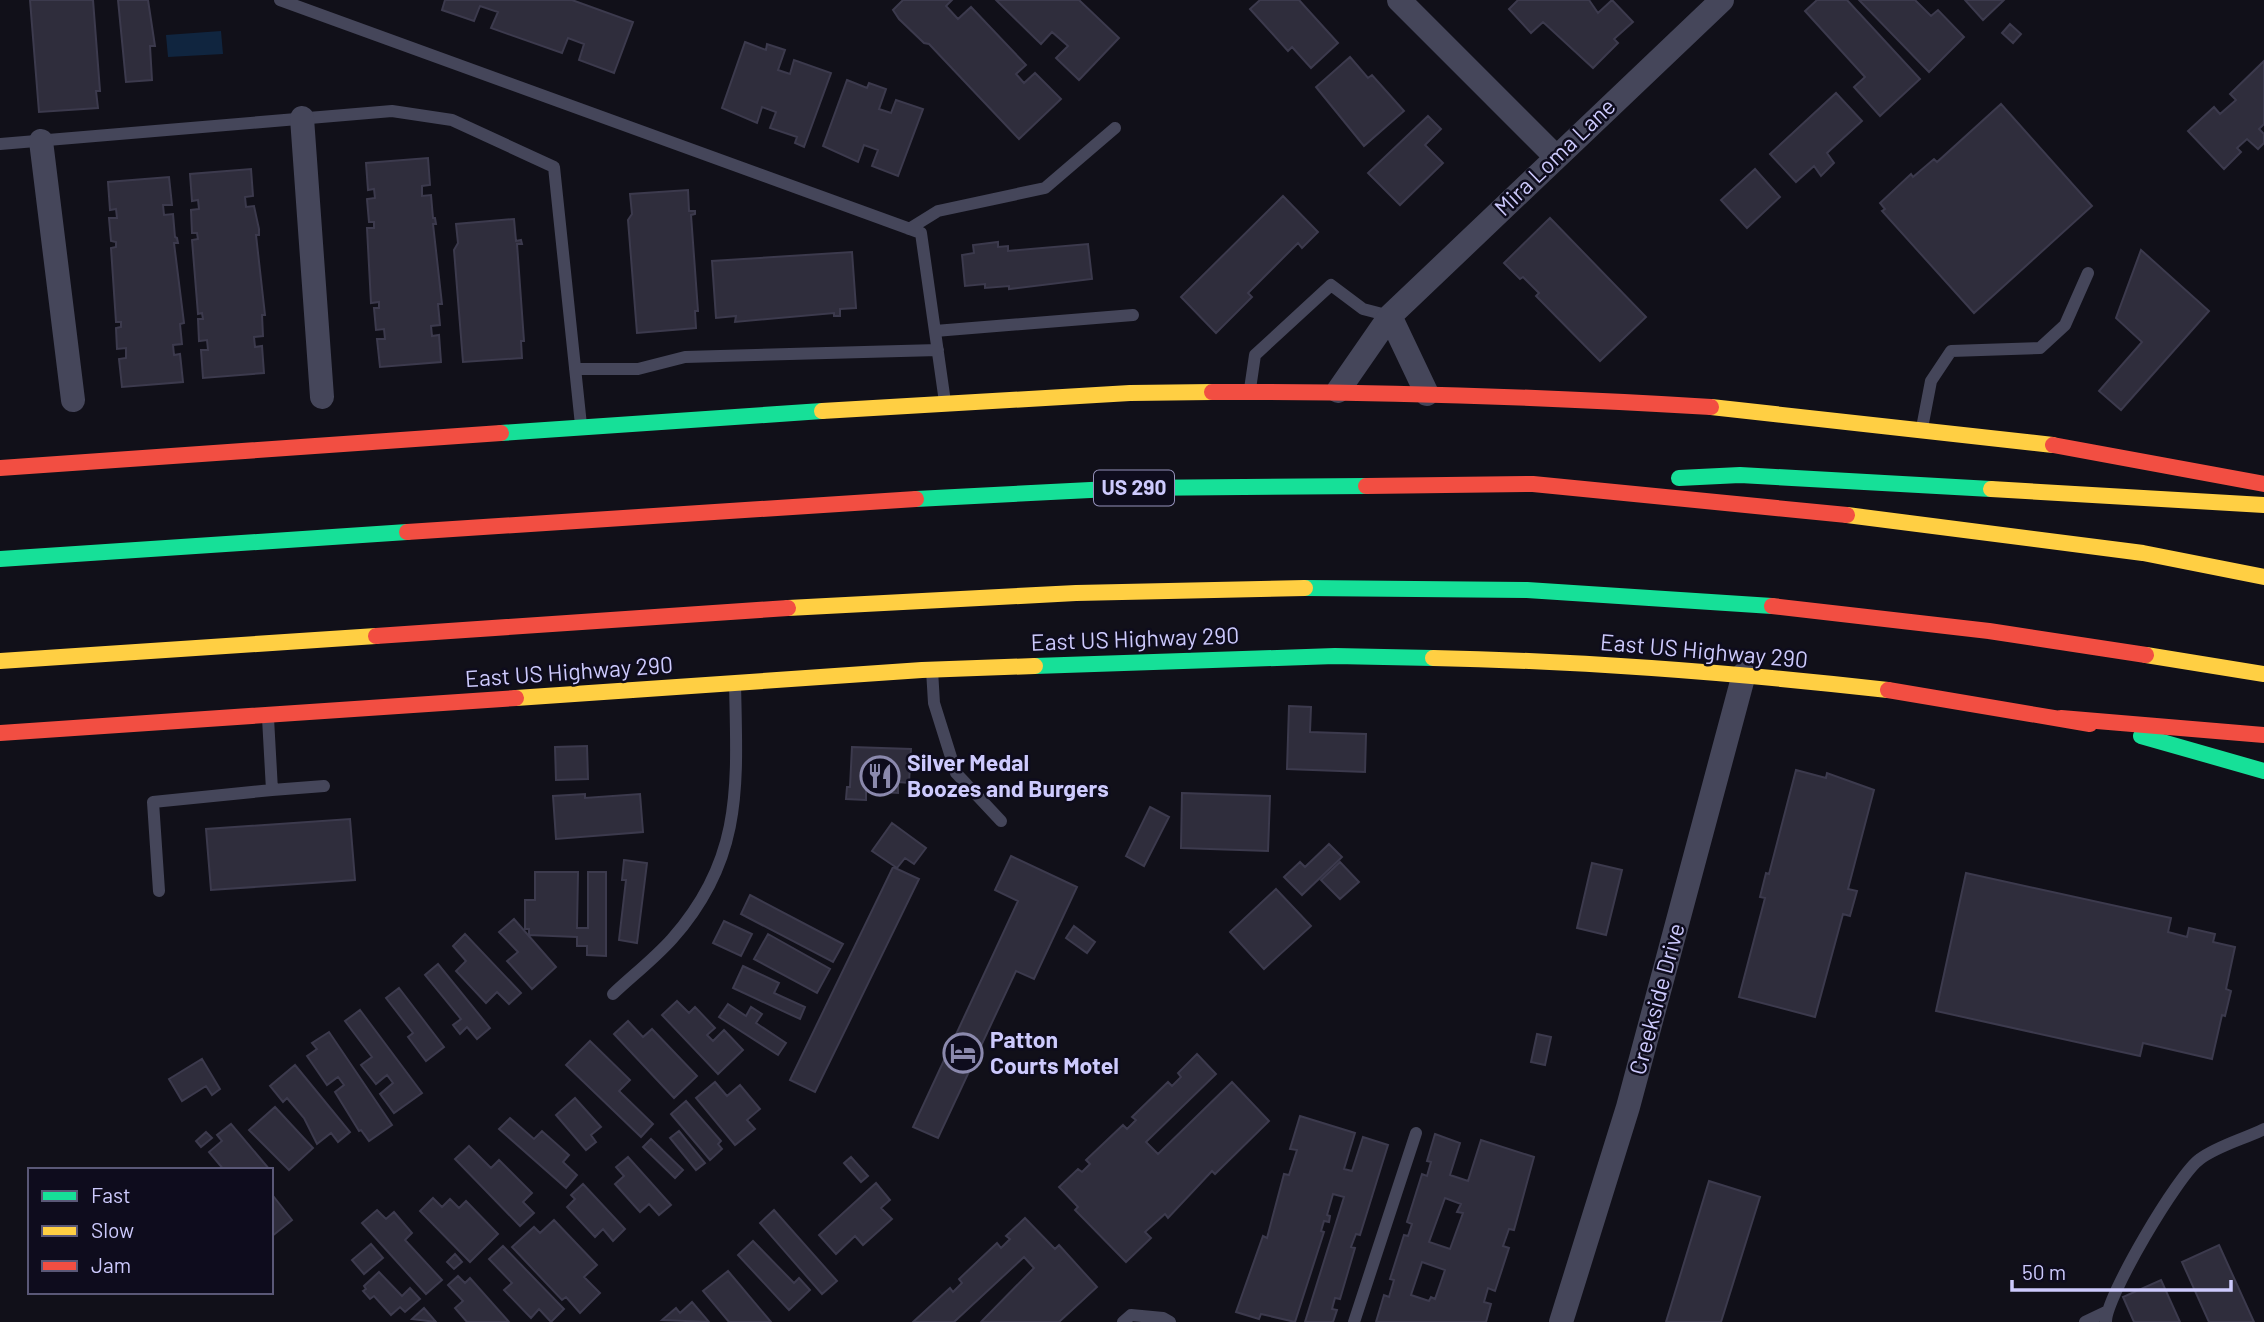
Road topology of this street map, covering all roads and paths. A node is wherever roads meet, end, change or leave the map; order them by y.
1 (280, 0) edge
2 (1399, 0) edge
3 (1722, 0) edge
4 (302, 118) junction
5 (1115, 128) dead end
6 (41, 141) junction
7 (0, 144) edge
8 (1555, 156) junction
9 (909, 229) junction
10 (2088, 273) dead end
11 (1133, 315) dead end
12 (1390, 316) junction
13 (935, 331) junction
14 (938, 351) junction
15 (575, 369) junction
16 (1338, 391) junction
17 (1250, 392) junction
18 (1427, 394) junction
19 (322, 397) dead end
20 (73, 400) dead end
21 (945, 402) junction
22 (581, 428) junction
23 (1922, 428) junction
24 (0, 468) edge
25 (1533, 484) junction
26 (2264, 484) edge
27 (2264, 505) edge
28 (0, 559) edge
29 (2264, 577) edge
30 (0, 661) edge
31 (932, 670) junction
32 (1744, 674) junction
33 (2264, 674) edge
34 (735, 683) junction
35 (268, 715) junction
36 (2062, 718) junction
37 (0, 733) edge
38 (2264, 735) edge
39 (2264, 771) edge
40 (324, 786) dead end
41 (272, 790) junction
42 (1001, 821) dead end
43 (159, 891) dead end
44 (613, 994) dead end
45 (2264, 1129) edge
46 (1416, 1133) dead end
47 (2106, 1317) edge
48 (1127, 1319) edge
49 (1170, 1322) edge
50 (1353, 1322) edge
51 (1561, 1322) edge
52 (2085, 1322) edge

1 - 9 lane
2 - 8 street
3 - 8 street, Mira Loma Lane
4 - 6 lane
4 - 15 lane
4 - 19 street
5 - 9 lane
6 - 7 lane
6 - 20 street
8 - 12 street, Mira Loma Lane
9 - 13 lane
10 - 23 lane
11 - 13 lane
12 - 16 street, Mira Loma Lane
12 - 17 lane
12 - 18 street
13 - 14 lane
14 - 15 lane
14 - 21 lane
15 - 22 lane
16 - 17 main road
16 - 18 main road
17 - 21 main road
18 - 23 main road
21 - 22 main road
22 - 24 main road
23 - 26 main road
25 - 27 main road
25 - 28 main road, US 290
25 - 29 main road, US 290
30 - 33 main road
31 - 32 main road, East US Highway 290
31 - 34 main road, East US Highway 290
31 - 42 lane
32 - 36 main road, East US Highway 290
32 - 51 street, Creekside Drive
34 - 35 main road, East US Highway 290
34 - 44 lane
35 - 37 main road, East US Highway 290
35 - 41 lane
36 - 38 main road
36 - 39 main road, East US Highway 290
40 - 41 lane
41 - 43 lane
45 - 47 lane
46 - 50 lane
47 - 52 lane
48 - 49 lane

